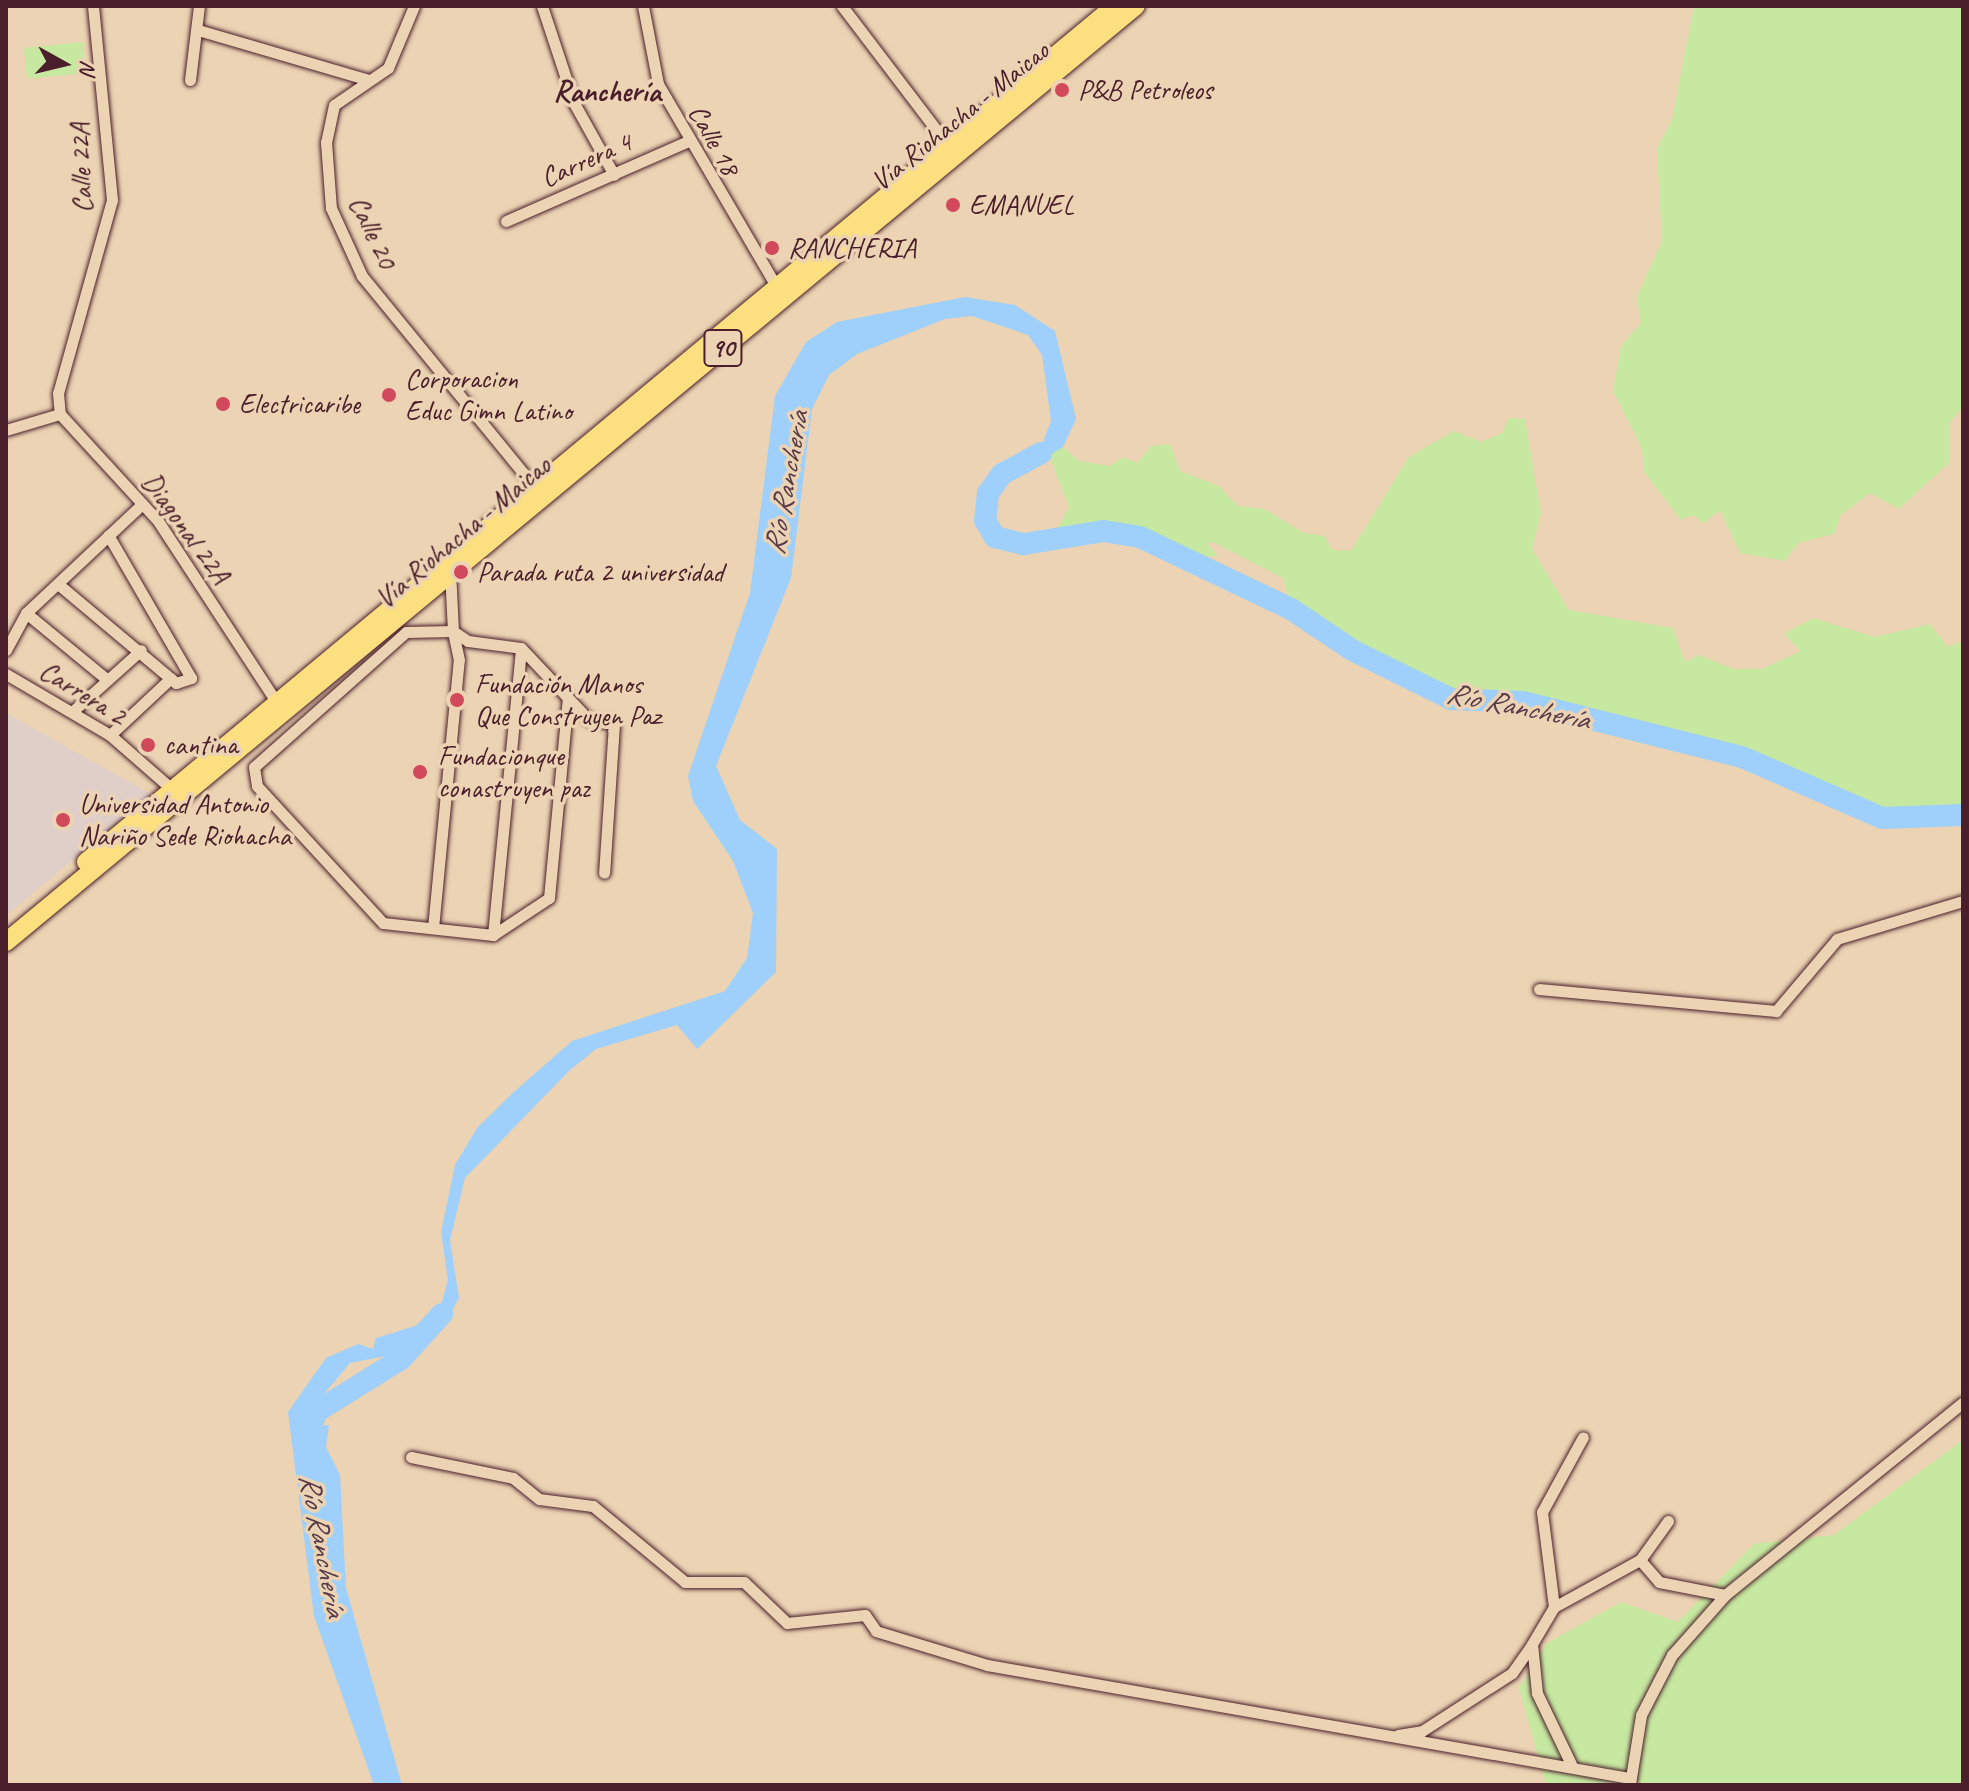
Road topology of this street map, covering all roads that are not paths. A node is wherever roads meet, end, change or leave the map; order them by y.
1 (93, 6) edge
2 (199, 6) edge
3 (414, 6) edge
4 (542, 6) edge
5 (643, 6) edge
6 (842, 6) edge
7 (1115, 6) edge
8 (1136, 6) edge
9 (198, 30) junction
10 (190, 80) dead end
11 (369, 80) junction
12 (686, 142) junction
13 (953, 152) junction
14 (614, 175) junction
15 (506, 221) dead end
16 (775, 284) junction
17 (60, 414) junction
18 (6, 430) edge
19 (598, 446) junction
20 (540, 493) junction
21 (142, 504) junction
22 (108, 535) junction
23 (450, 570) junction
24 (58, 584) junction
25 (26, 613) junction
26 (453, 631) junction
27 (521, 648) junction
28 (6, 650) edge
29 (141, 650) junction
30 (6, 674) edge
31 (105, 678) junction
32 (171, 678) junction
33 (568, 698) junction
34 (282, 710) junction
35 (73, 711) junction
36 (110, 735) junction
37 (178, 796) junction
38 (604, 873) dead end
39 (1963, 901) edge
40 (6, 927) edge
41 (433, 928) junction
42 (493, 935) junction
43 (6, 942) edge
44 (1539, 989) dead end
45 (1963, 1402) edge
46 (1583, 1437) dead end
47 (411, 1457) dead end
48 (1668, 1521) dead end
49 (1640, 1560) junction
50 (1725, 1595) junction
51 (1554, 1607) junction
52 (1532, 1644) junction
53 (1385, 1737) junction
54 (1571, 1764) junction
55 (1630, 1782) edge

1 - 17 street, Calle 22A
2 - 9 street
3 - 11 street, Calle 20
4 - 14 street
5 - 12 street, Calle 18
6 - 13 street
7 - 13 highway, Vía Riohacha - Maicao / 90
8 - 13 highway, Vía Riohacha - Maicao / 90
9 - 10 street
9 - 11 street
11 - 20 street, Calle 20
12 - 14 street, Carrera 4
12 - 16 street, Calle 18
13 - 16 highway, Vía Riohacha - Maicao / 90
13 - 19 highway, Vía Riohacha - Maicao / 90
14 - 15 street, Carrera 4
16 - 19 highway, Vía Riohacha - Maicao / 90
17 - 18 street
17 - 21 street, Diagonal 22A
19 - 20 highway, Vía Riohacha - Maicao / 90
20 - 23 highway, Vía Riohacha - Maicao / 90
21 - 22 street
21 - 34 street, Diagonal 22A
22 - 24 street
22 - 32 street
23 - 26 street
23 - 34 highway, Vía Riohacha - Maicao / 90
24 - 25 street
24 - 29 street
25 - 28 street
25 - 31 street
26 - 27 street
26 - 41 street
26 - 41 street
27 - 33 street
27 - 42 street
29 - 31 street
29 - 32 street
30 - 35 street, Carrera 2
31 - 35 street
32 - 36 street
33 - 38 street
33 - 42 street
34 - 37 highway, Vía Riohacha - Maicao / 90
35 - 36 street, Carrera 2
36 - 37 street, Carrera 2
37 - 40 highway, Vía Riohacha - Maicao / 90
37 - 43 highway, Vía Riohacha - Maicao / 90
39 - 44 street
41 - 42 street
45 - 50 street
46 - 51 street
47 - 53 street
48 - 49 street
49 - 50 street
49 - 51 street
50 - 55 street
51 - 52 street
52 - 53 street
52 - 54 street
53 - 54 street
54 - 55 street

